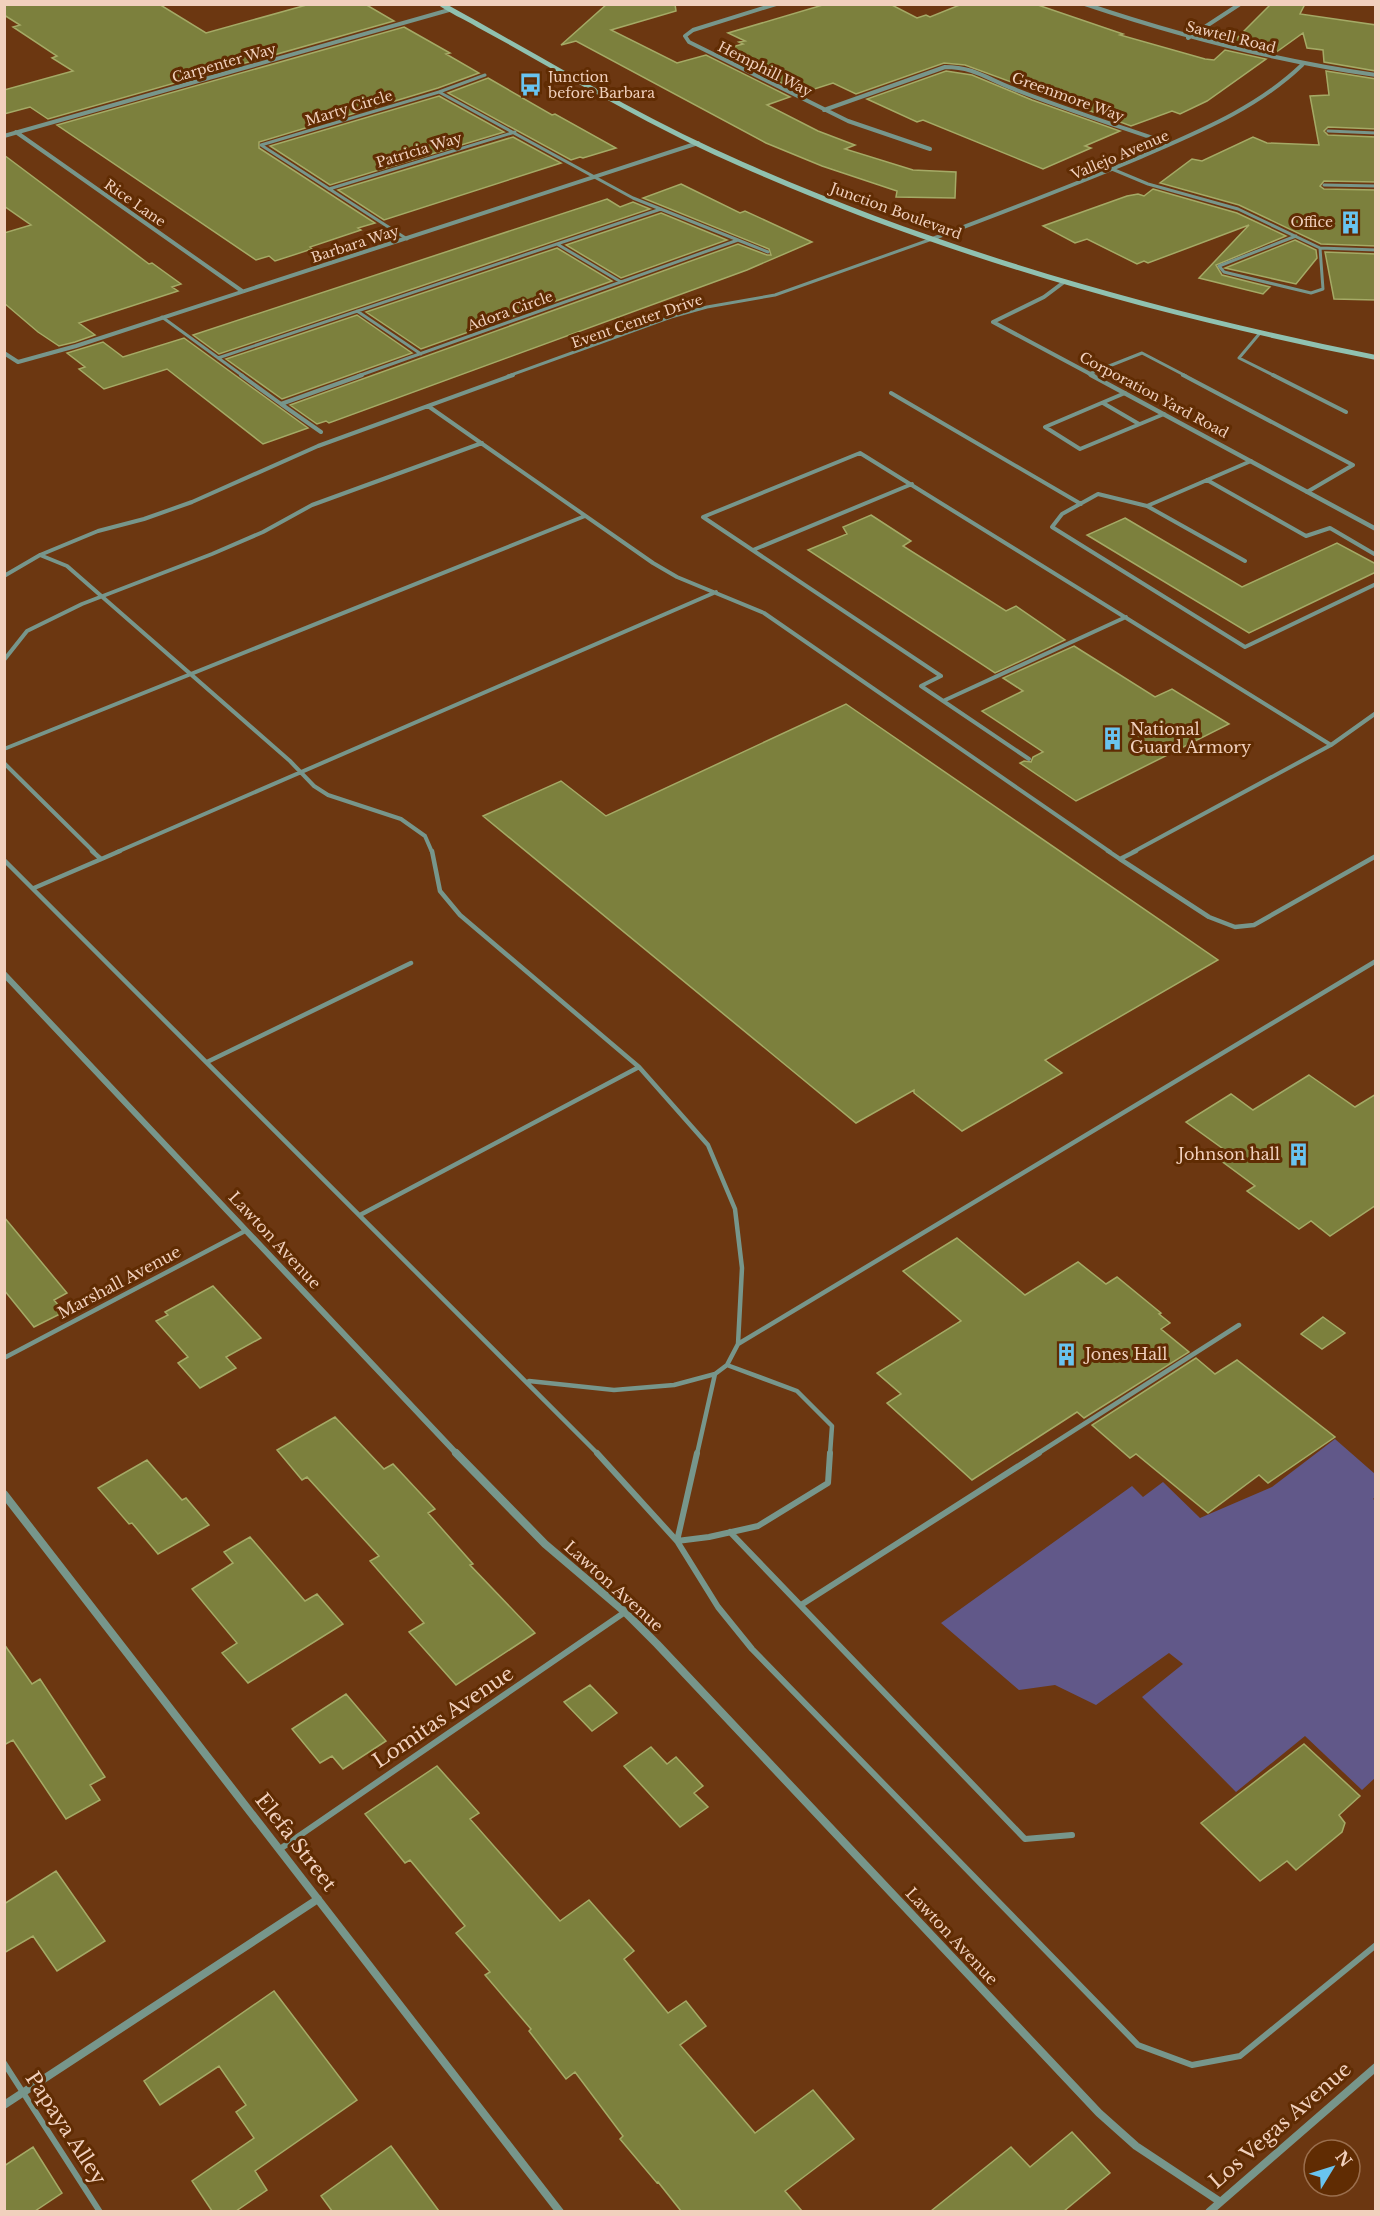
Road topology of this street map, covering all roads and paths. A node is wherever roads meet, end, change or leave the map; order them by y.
1 (440, 4) edge
2 (776, 4) edge
3 (1085, 4) edge
4 (1240, 4) edge
5 (449, 10) junction
6 (1188, 38) junction
7 (1302, 65) junction
8 (485, 75) dead end
9 (1376, 75) edge
10 (439, 92) junction
11 (824, 110) junction
12 (1328, 131) dead end
13 (16, 132) junction
14 (515, 132) junction
15 (1376, 133) edge
16 (4, 135) edge
17 (698, 144) junction
18 (1170, 144) junction
19 (930, 149) dead end
20 (1112, 169) junction
21 (597, 177) junction
22 (1324, 185) dead end
23 (1376, 186) edge
24 (329, 189) junction
25 (660, 209) junction
26 (1296, 236) junction
27 (407, 238) junction
28 (932, 239) junction
29 (738, 240) junction
30 (557, 244) junction
31 (1320, 248) junction
32 (1376, 250) edge
33 (768, 252) dead end
34 (621, 282) junction
35 (1064, 282) junction
36 (242, 291) junction
37 (357, 311) junction
38 (162, 317) junction
39 (1260, 333) junction
40 (4, 353) edge
41 (421, 354) junction
42 (218, 358) junction
43 (1376, 358) edge
44 (1089, 374) junction
45 (891, 393) dead end
46 (1125, 393) junction
47 (1103, 403) junction
48 (281, 404) junction
49 (428, 406) junction
50 (1346, 412) dead end
51 (1164, 414) junction
52 (1140, 424) junction
53 (321, 432) dead end
54 (482, 443) junction
55 (1251, 461) junction
56 (1207, 480) junction
57 (912, 484) junction
58 (1307, 492) junction
59 (1081, 504) junction
60 (1147, 506) junction
61 (585, 516) junction
62 (1376, 529) edge
63 (753, 550) junction
64 (40, 555) junction
65 (1376, 555) edge
66 (1245, 561) dead end
67 (4, 576) edge
68 (1376, 584) edge
69 (716, 592) junction
70 (101, 596) junction
71 (1126, 616) junction
72 (4, 660) edge
73 (190, 674) junction
74 (943, 701) junction
75 (1376, 713) edge
76 (1331, 745) junction
77 (4, 748) edge
78 (1029, 759) dead end
79 (4, 764) edge
80 (301, 771) junction
81 (1376, 856) edge
82 (101, 859) junction
83 (1120, 859) junction
84 (4, 860) edge
85 (34, 888) junction
86 (1376, 961) edge
87 (411, 963) dead end
88 (4, 974) edge
89 (207, 1062) junction
90 (639, 1066) junction
91 (360, 1215) junction
92 (245, 1231) junction
93 (1239, 1325) dead end
94 (738, 1344) junction
95 (4, 1358) edge
96 (727, 1365) junction
97 (715, 1374) junction
98 (527, 1381) junction
99 (4, 1494) edge
100 (730, 1532) junction
101 (677, 1541) junction
102 (801, 1605) junction
103 (624, 1612) junction
104 (1072, 1835) dead end
105 (280, 1849) junction
106 (318, 1899) junction
107 (1376, 1945) edge
108 (4, 2063) edge
109 (1376, 2067) edge
110 (24, 2093) junction
111 (4, 2105) edge
112 (1219, 2201) junction
113 (100, 2211) edge
114 (560, 2211) edge
115 (1209, 2211) edge

1 - 5 main road, Junction Boulevard
2 - 11 street, Hemphill Way
3 - 6 street, Sawtell Road
4 - 6 street
5 - 13 street, Carpenter Way
5 - 17 main road, Junction Boulevard
6 - 7 street, Sawtell Road
7 - 9 street, Sawtell Road
7 - 18 street, Vallejo Avenue
8 - 10 lane
10 - 14 lane
10 - 24 lane, Marty Circle
11 - 18 street, Greenmore Way
11 - 19 street, Hemphill Way
12 - 15 lane
13 - 16 street, Carpenter Way
13 - 36 street, Rice Lane
14 - 21 lane
14 - 24 lane, Patricia Way
17 - 21 street, Barbara Way
17 - 28 main road, Junction Boulevard
18 - 20 street, Vallejo Avenue
20 - 26 lane
20 - 28 street, Vallejo Avenue
21 - 25 lane
21 - 27 street, Barbara Way
22 - 23 lane
24 - 27 lane, Marty Circle
25 - 29 lane
25 - 30 lane
26 - 31 lane
26 - 31 lane
27 - 36 street, Barbara Way
28 - 35 main road, Junction Boulevard
28 - 49 lane, Event Center Drive
29 - 33 lane
29 - 34 lane, Adora Circle
30 - 34 lane
30 - 37 lane
31 - 32 lane
34 - 41 lane, Adora Circle
35 - 39 main road, Junction Boulevard
35 - 44 street, Corporation Yard Road
36 - 38 street, Barbara Way
37 - 41 lane
37 - 42 lane
38 - 40 street, Barbara Way
38 - 42 lane
39 - 43 main road, Junction Boulevard
39 - 50 lane
41 - 48 lane, Adora Circle
42 - 48 lane
44 - 46 street, Corporation Yard Road
44 - 58 lane
45 - 59 lane
46 - 47 lane
46 - 51 street, Corporation Yard Road
47 - 52 lane
47 - 52 lane
48 - 53 lane
49 - 54 lane
49 - 64 lane, Event Center Drive
51 - 52 lane
51 - 55 street, Corporation Yard Road
54 - 61 lane
54 - 70 lane
55 - 56 lane
55 - 58 street, Corporation Yard Road
56 - 60 lane
56 - 65 lane
57 - 63 lane
57 - 63 lane
57 - 71 lane
58 - 62 street, Corporation Yard Road
59 - 60 lane
59 - 68 lane
60 - 66 lane
61 - 69 lane
61 - 73 lane
63 - 74 lane
64 - 67 lane, Event Center Drive
64 - 70 lane
69 - 80 lane
69 - 83 lane
70 - 72 lane
70 - 73 lane
71 - 74 lane
71 - 76 lane
73 - 77 lane
73 - 80 lane
74 - 78 lane
75 - 76 lane
76 - 83 lane
79 - 82 lane
80 - 82 lane
80 - 90 lane
81 - 83 lane
82 - 85 lane
84 - 85 lane
85 - 89 lane
86 - 94 lane
87 - 89 lane
88 - 92 street, Lawton Avenue
89 - 91 lane
90 - 91 lane
90 - 94 lane
91 - 98 lane
92 - 95 lane, Marshall Avenue
92 - 103 street, Lawton Avenue
93 - 102 lane
94 - 96 lane
96 - 97 lane
96 - 100 lane
97 - 98 lane
97 - 101 lane
98 - 101 lane
99 - 105 street, Elefa Street
100 - 101 lane
100 - 102 lane
101 - 107 lane
102 - 104 lane
103 - 105 lane, Lomitas Avenue
103 - 112 street, Lawton Avenue
105 - 106 street, Elefa Street
106 - 110 street
106 - 114 street, Elefa Street
108 - 110 lane, Papaya Alley
109 - 112 street, Los Vegas Avenue
110 - 111 street
110 - 113 lane, Papaya Alley
112 - 115 street, Los Vegas Avenue

